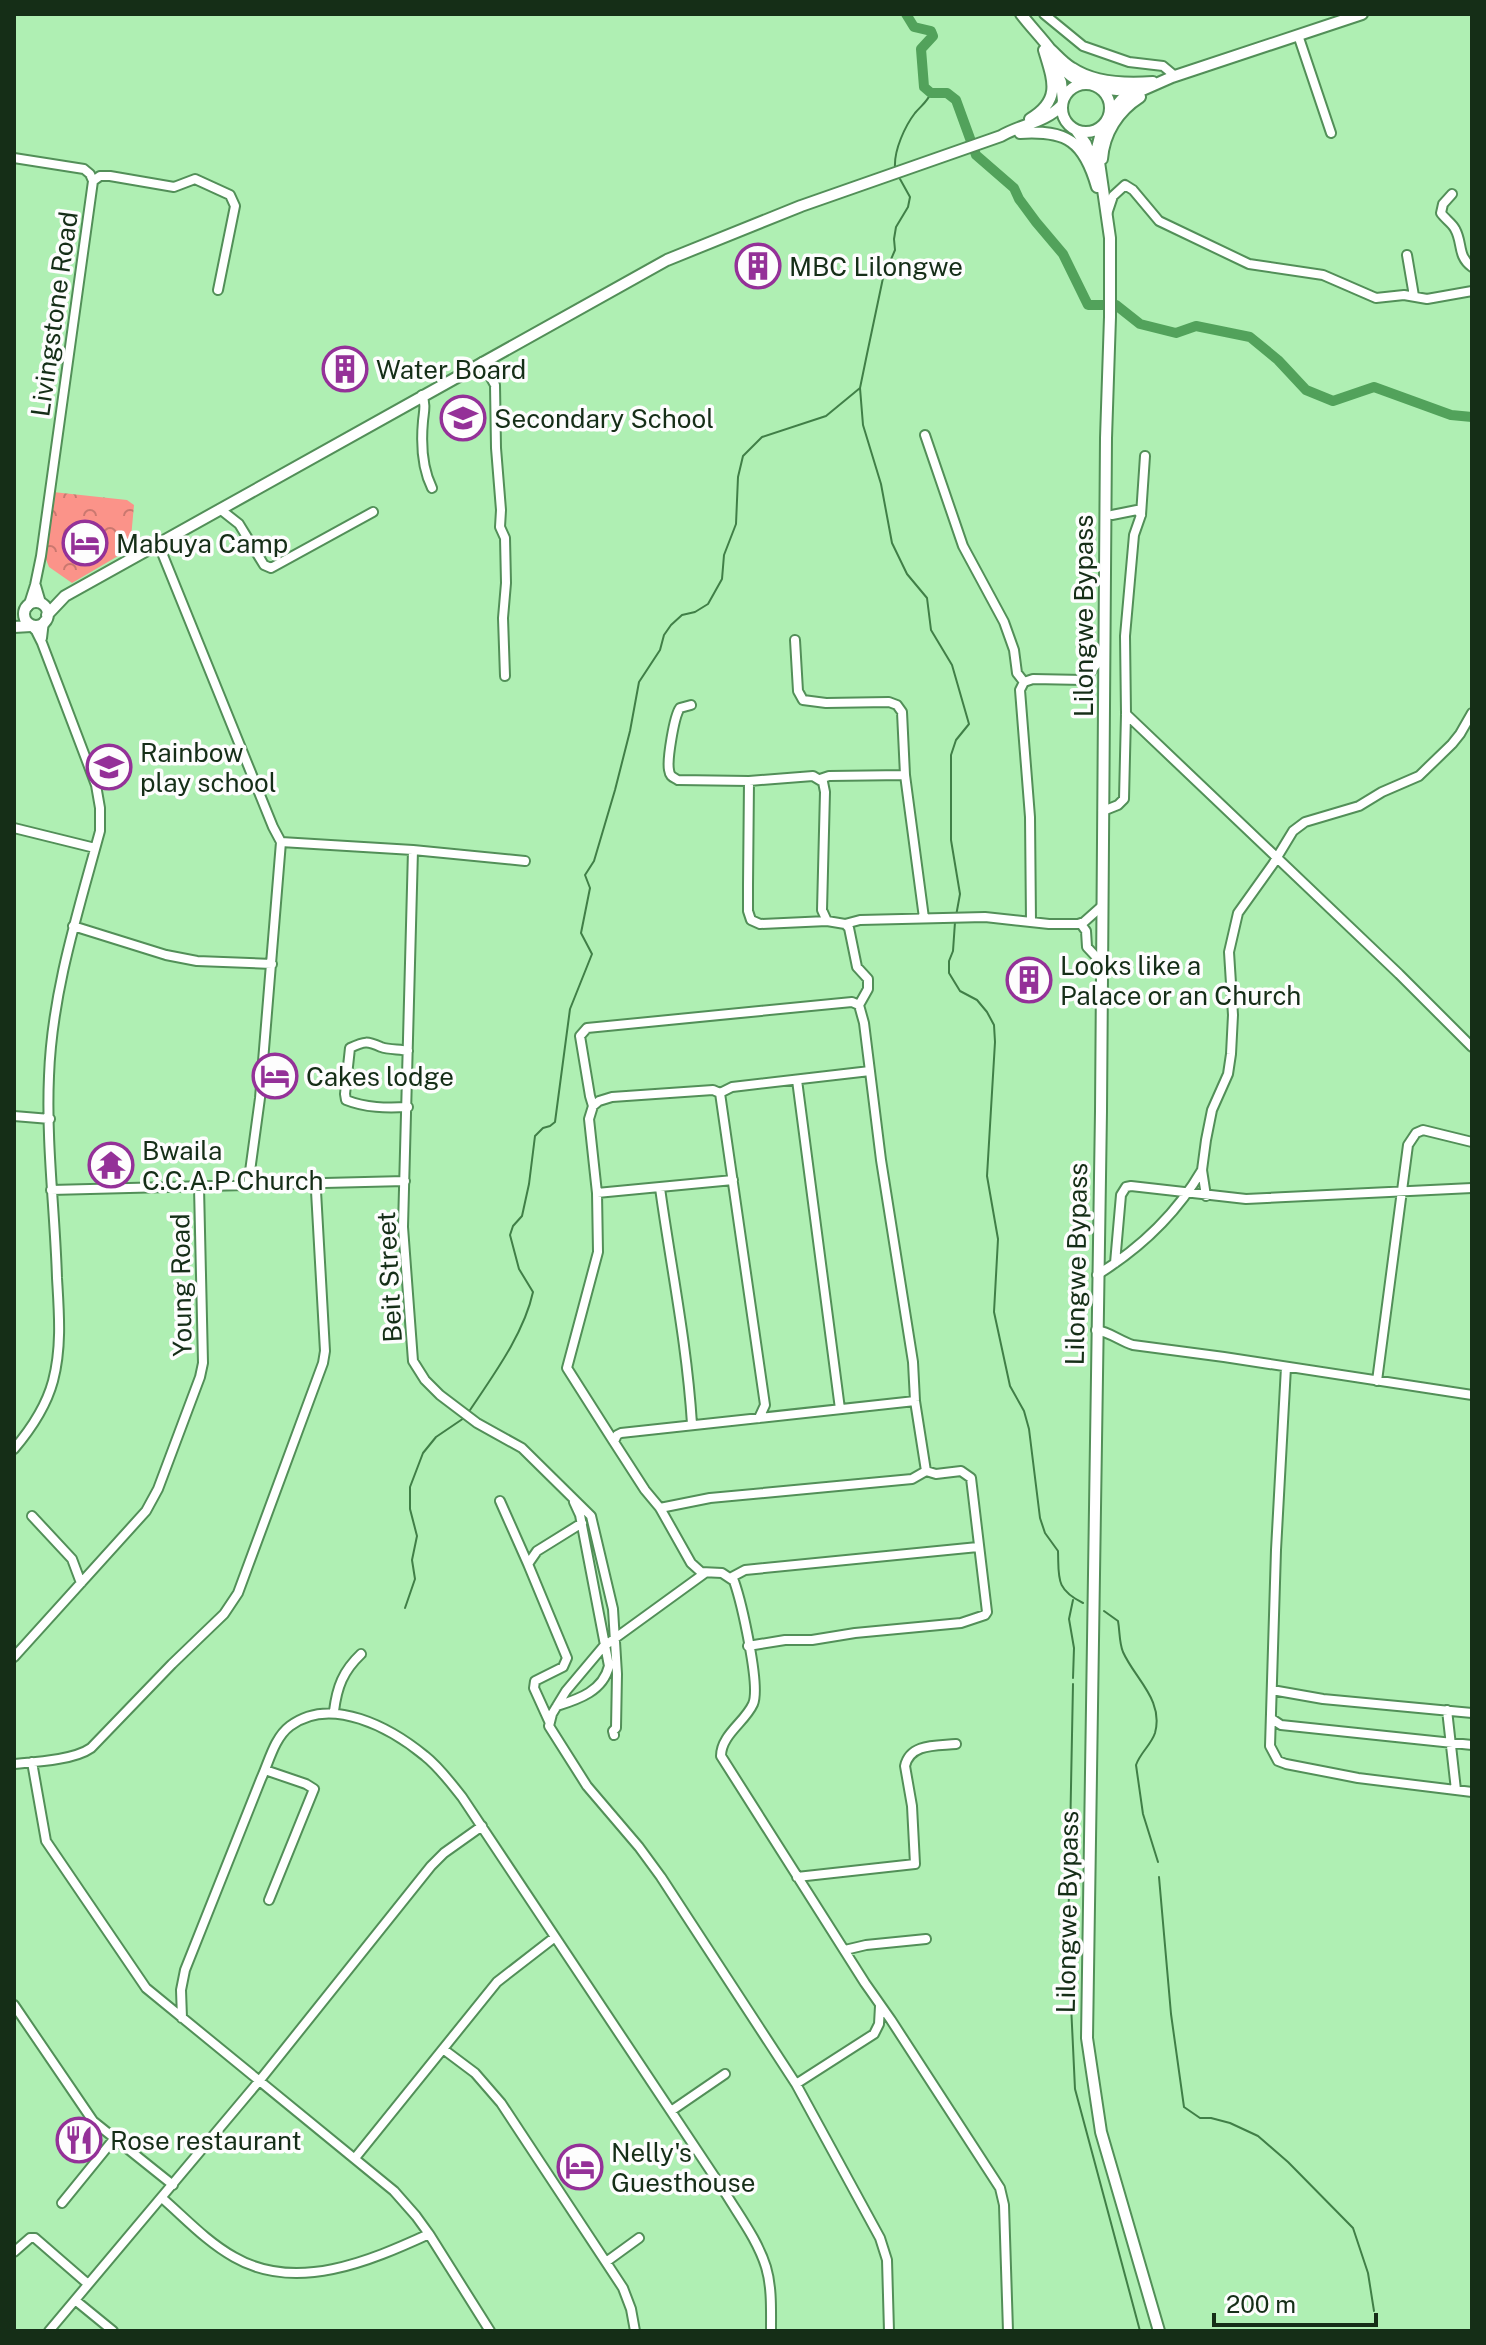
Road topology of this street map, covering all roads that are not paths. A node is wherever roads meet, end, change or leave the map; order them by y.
1 (1021, 14) edge
2 (1044, 14) edge
3 (1362, 14) edge
4 (1298, 35) junction
5 (1046, 48) junction
6 (1174, 77) junction
7 (1153, 82) junction
8 (1087, 84) junction
9 (1099, 87) junction
10 (1062, 103) junction
11 (1110, 113) junction
12 (1103, 125) junction
13 (1072, 127) junction
14 (1019, 130) junction
15 (1331, 133) dead end
16 (14, 158) edge
17 (93, 181) junction
18 (1102, 184) junction
19 (1452, 194) dead end
20 (1107, 215) junction
21 (1407, 255) dead end
22 (1472, 267) edge
23 (218, 290) dead end
24 (1472, 291) edge
25 (1414, 296) junction
26 (482, 362) junction
27 (422, 395) junction
28 (925, 435) dead end
29 (1145, 456) dead end
30 (432, 488) dead end
31 (220, 509) junction
32 (373, 512) dead end
33 (1112, 515) dead end
34 (1141, 515) junction
35 (158, 543) junction
36 (35, 585) junction
37 (65, 596) junction
38 (41, 603) junction
39 (26, 609) junction
40 (45, 618) junction
41 (14, 624) edge
42 (31, 626) junction
43 (795, 640) dead end
44 (42, 643) junction
45 (1105, 654) junction
46 (505, 676) dead end
47 (1087, 677) junction
48 (1024, 682) junction
49 (1105, 684) junction
50 (691, 705) dead end
51 (1472, 713) edge
52 (1126, 714) junction
53 (905, 775) junction
54 (820, 779) junction
55 (749, 781) junction
56 (1103, 811) junction
57 (14, 828) edge
58 (281, 842) junction
59 (95, 848) junction
60 (413, 850) junction
61 (1276, 857) junction
62 (525, 861) dead end
63 (1102, 906) junction
64 (924, 918) junction
65 (827, 921) junction
66 (1031, 922) junction
67 (845, 924) junction
68 (1081, 924) junction
69 (73, 926) junction
70 (1101, 962) junction
71 (272, 964) junction
72 (859, 1005) junction
73 (1472, 1047) edge
74 (408, 1051) junction
75 (870, 1071) junction
76 (797, 1080) junction
77 (720, 1093) junction
78 (593, 1106) junction
79 (408, 1107) junction
80 (14, 1116) edge
81 (50, 1119) junction
82 (1472, 1142) edge
83 (1202, 1170) junction
84 (733, 1180) junction
85 (405, 1181) junction
86 (308, 1184) junction
87 (248, 1186) junction
88 (199, 1187) junction
89 (660, 1188) junction
90 (1472, 1188) edge
91 (51, 1190) junction
92 (1403, 1191) junction
93 (597, 1193) junction
94 (1187, 1193) junction
95 (1206, 1196) junction
96 (1115, 1263) junction
97 (1097, 1275) junction
98 (1096, 1330) junction
99 (1286, 1367) junction
100 (1377, 1381) junction
101 (1472, 1395) edge
102 (915, 1401) junction
103 (840, 1409) junction
104 (759, 1418) junction
105 (692, 1424) junction
106 (614, 1442) junction
107 (14, 1449) edge
108 (926, 1471) junction
109 (567, 1491) junction
110 (500, 1501) dead end
111 (660, 1508) junction
112 (32, 1516) dead end
113 (582, 1523) junction
114 (978, 1547) junction
115 (528, 1564) junction
116 (705, 1573) junction
117 (730, 1578) junction
118 (81, 1583) junction
119 (616, 1638) junction
120 (606, 1644) junction
121 (748, 1646) junction
122 (361, 1654) dead end
123 (14, 1657) edge
124 (1272, 1690) junction
125 (557, 1706) junction
126 (1447, 1710) junction
127 (334, 1711) junction
128 (1472, 1713) edge
129 (1272, 1719) junction
130 (549, 1721) junction
131 (614, 1735) dead end
132 (1450, 1743) junction
133 (956, 1744) dead end
134 (1472, 1745) edge
135 (32, 1762) junction
136 (14, 1764) edge
137 (265, 1770) junction
138 (1456, 1790) junction
139 (1472, 1792) edge
140 (482, 1826) junction
141 (797, 1877) junction
142 (269, 1900) dead end
143 (555, 1937) junction
144 (926, 1939) dead end
145 (845, 1950) junction
146 (14, 2005) edge
147 (880, 2005) junction
148 (182, 2018) junction
149 (443, 2049) junction
150 (725, 2074) dead end
151 (260, 2080) junction
152 (796, 2084) junction
153 (671, 2111) junction
154 (114, 2139) junction
155 (355, 2158) junction
156 (173, 2185) junction
157 (162, 2198) junction
158 (62, 2203) dead end
159 (429, 2234) junction
160 (639, 2238) dead end
161 (17, 2250) edge
162 (14, 2259) edge
163 (606, 2262) junction
164 (88, 2284) junction
165 (75, 2300) junction
166 (49, 2331) edge
167 (113, 2331) edge
168 (490, 2331) edge
169 (635, 2331) edge
170 (771, 2331) edge
171 (889, 2331) edge
172 (1008, 2331) edge
173 (1159, 2331) edge

1 - 5 main road
2 - 6 street
3 - 4 main road
4 - 6 main road
4 - 15 street
5 - 7 main road
5 - 8 main road
5 - 10 main road
5 - 14 main road
6 - 7 main road
6 - 11 main road
6 - 18 main road
7 - 9 main road
8 - 9 main road
8 - 10 main road
9 - 11 main road
10 - 13 main road
10 - 14 main road
11 - 12 main road
12 - 13 main road
12 - 18 main road, Lilongwe Bypass
13 - 14 main road
13 - 18 main road, Lilongwe Bypass
14 - 20 main road
14 - 26 main road
16 - 17 street, Livingstone Road
17 - 23 street
17 - 36 street, Livingstone Road
18 - 20 main road, Lilongwe Bypass
19 - 22 street
20 - 25 street
20 - 45 main road, Lilongwe Bypass
21 - 25 street
24 - 25 street
26 - 27 main road
26 - 46 street
27 - 30 street
27 - 31 main road
28 - 48 street
29 - 34 street
31 - 32 street
31 - 35 main road
33 - 34 street
34 - 52 street
35 - 37 main road
35 - 58 street
36 - 38 street, Livingstone Road
36 - 39 street, Livingstone Road
37 - 38 main road
37 - 40 main road
38 - 39 main road
38 - 40 main road
39 - 41 main road
39 - 42 main road
40 - 42 main road
40 - 44 street
41 - 42 main road
42 - 44 street
43 - 53 street
44 - 59 street
45 - 47 street
45 - 49 main road, Lilongwe Bypass
47 - 48 street
47 - 49 street
48 - 66 street
49 - 56 main road, Lilongwe Bypass
50 - 55 street
51 - 61 street
52 - 56 street
52 - 61 street
53 - 54 street
53 - 64 street
54 - 55 street
54 - 65 street
55 - 65 street
56 - 63 main road, Lilongwe Bypass
57 - 59 street
58 - 60 street
58 - 71 street
59 - 69 street
60 - 62 street
60 - 74 street
61 - 73 street
61 - 83 street
63 - 68 street
63 - 70 main road, Lilongwe Bypass
64 - 66 street
64 - 67 street
65 - 67 street
66 - 68 street
67 - 72 street
68 - 70 street
69 - 71 street
69 - 81 street
70 - 97 main road, Lilongwe Bypass
71 - 87 street
72 - 75 street
72 - 78 street
74 - 79 street
74 - 79 street
75 - 76 street
75 - 102 street
76 - 77 street
76 - 103 street
77 - 78 street
77 - 84 street
78 - 93 street
79 - 85 street
80 - 81 street
81 - 91 street
82 - 92 street
83 - 94 street
83 - 95 street
84 - 89 street
84 - 104 street
85 - 86 street, Beit Street
85 - 109 street, Beit Street
86 - 87 street, Beit Street
86 - 135 street
87 - 88 street, Beit Street
88 - 91 street, Beit Street
88 - 118 street, Young Road
89 - 93 street
89 - 105 street
90 - 92 street
91 - 107 street
92 - 95 street
92 - 100 street
93 - 106 street
94 - 95 street
94 - 96 street
94 - 96 street
96 - 97 street
97 - 98 main road, Lilongwe Bypass
98 - 99 street
98 - 173 main road, Lilongwe Bypass
99 - 100 street
99 - 124 street
100 - 101 street
102 - 103 street
102 - 108 street
103 - 104 street
104 - 105 street
105 - 106 street
106 - 111 street
108 - 111 street
108 - 114 street
109 - 113 street
109 - 119 street, Beit Street
110 - 115 street
111 - 116 street
112 - 118 street
113 - 115 street
113 - 120 street
114 - 117 street
114 - 121 street
115 - 130 street
116 - 117 street
116 - 119 street
117 - 121 street
118 - 123 street, Young Road
119 - 120 street
119 - 131 street, Beit Street
120 - 125 street
120 - 125 street
121 - 141 street
122 - 127 street
124 - 126 street
124 - 129 street
125 - 130 street
126 - 128 street
126 - 132 street
127 - 137 street
127 - 140 street
129 - 132 street
129 - 138 street
130 - 152 street
132 - 134 street
132 - 138 street
133 - 141 street
135 - 136 street
135 - 148 street
137 - 142 street
137 - 148 street
138 - 139 street
140 - 143 street
140 - 151 street
141 - 145 street
143 - 149 street
143 - 153 street
144 - 145 street
145 - 147 street
146 - 154 street
147 - 152 street
147 - 172 street
148 - 151 street
149 - 155 street
149 - 163 street
150 - 153 street
151 - 155 street
151 - 156 street
152 - 171 street
153 - 170 street
154 - 156 street
154 - 158 street
155 - 159 street
156 - 157 street
157 - 159 street
157 - 164 street
159 - 168 street
160 - 163 street
161 - 162 street
161 - 164 street
163 - 169 street
164 - 165 street
165 - 166 street
165 - 167 street

